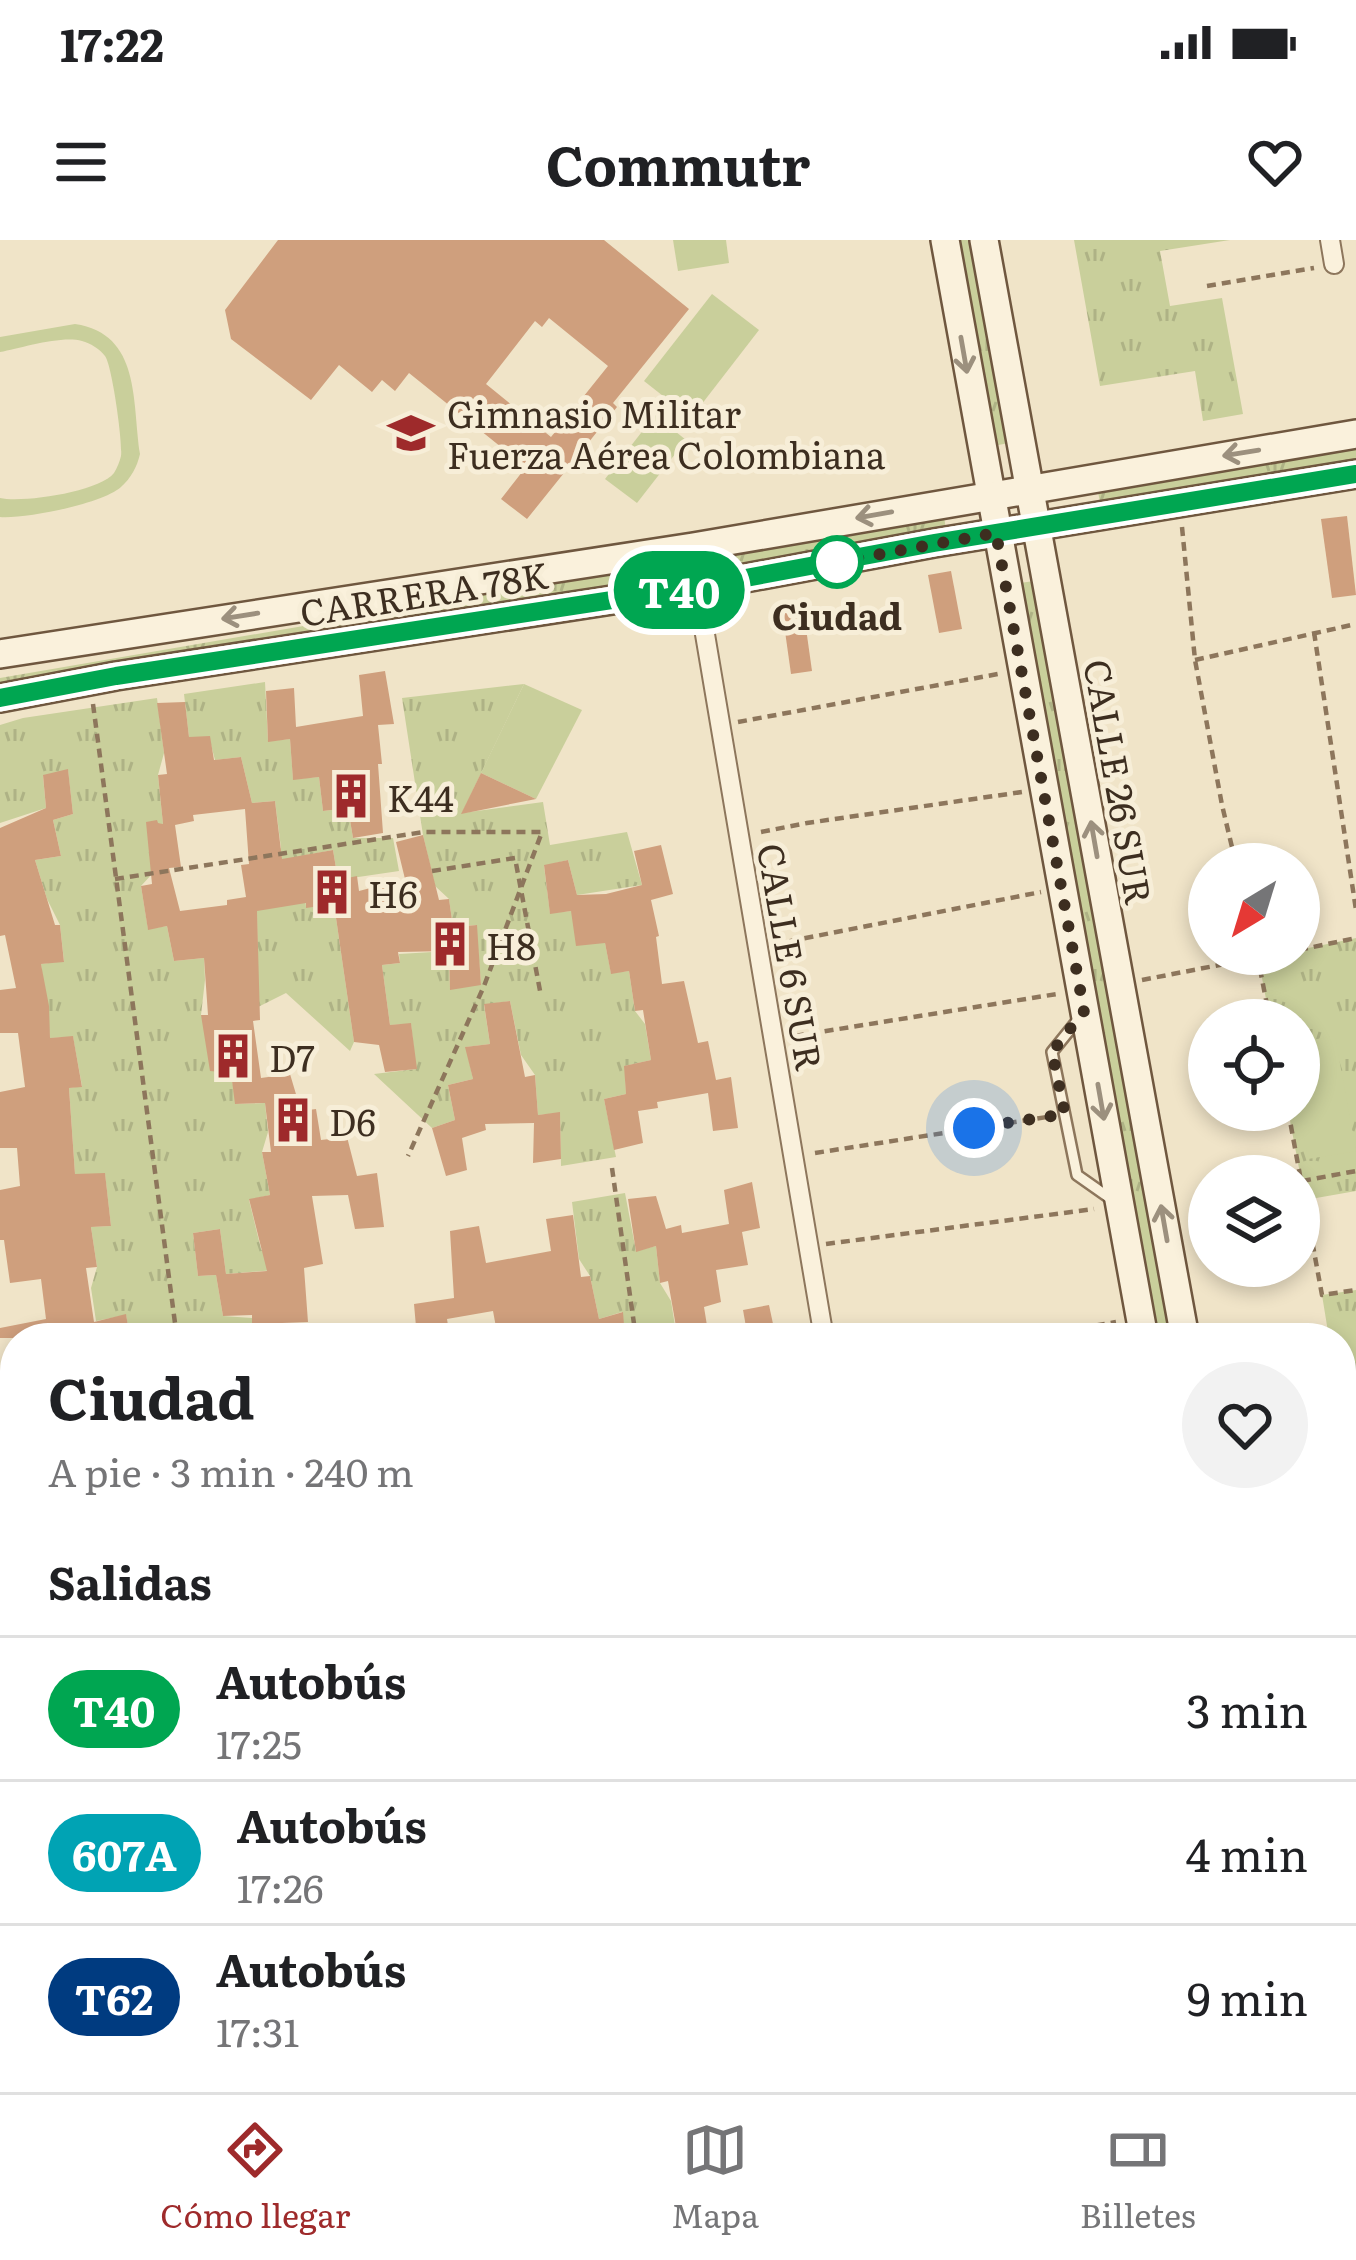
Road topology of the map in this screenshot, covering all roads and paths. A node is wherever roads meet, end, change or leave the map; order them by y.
1 (945, 240) edge
2 (984, 240) edge
3 (1330, 240) edge
4 (1334, 264) joint
5 (1207, 286) dead end
6 (1356, 434) edge
7 (1356, 475) edge
8 (1029, 488) junction
9 (989, 495) junction
10 (1178, 503) junction
11 (1036, 526) junction
12 (996, 533) junction
13 (697, 587) junction
14 (1356, 624) edge
15 (1314, 632) junction
16 (0, 655) edge
17 (1195, 660) junction
18 (1006, 673) dead end
19 (88, 681) junction
20 (0, 698) edge
21 (721, 726) junction
22 (1028, 791) dead end
23 (738, 838) junction
24 (1231, 843) edge
25 (432, 871) dead end
26 (115, 879) junction
27 (522, 889) junction
28 (1047, 890) dead end
29 (1356, 910) edge
30 (1356, 938) edge
31 (1320, 946) edge
32 (758, 947) junction
33 (1188, 970) edge
34 (1131, 982) dead end
35 (541, 996) dead end
36 (1082, 1000) junction
37 (773, 1039) junction
38 (1065, 1114) junction
39 (408, 1156) dead end
40 (793, 1156) junction
41 (612, 1168) dead end
42 (1356, 1172) edge
43 (1320, 1178) edge
44 (1113, 1207) junction
45 (808, 1246) junction
46 (1320, 1284) edge
47 (1356, 1290) edge
48 (175, 1323) edge
49 (634, 1323) edge
50 (821, 1323) edge
51 (1135, 1323) edge
52 (1182, 1323) edge

1 -> 9 main road
2 - 8 main road, CALLE 26 SUR
3 - 4 street
4 - 5 path
6 -> 8 main road, CARRERA 78K
7 - 10 main road, CARRERA 78K
8 - 9 main road, CARRERA 78K
8 - 11 main road, CALLE 26 SUR
9 - 12 main road
9 -> 16 main road, CARRERA 78K
10 - 11 main road, CARRERA 78K
10 - 17 path
11 - 12 main road, CARRERA 78K
52 -> 11 main road, CALLE 26 SUR
12 - 13 main road, CARRERA 78K
12 - 36 main road
13 - 19 main road, CARRERA 78K
13 - 21 street, CALLE 6 SUR
14 - 15 path
15 - 17 path
15 - 29 path
17 - 24 path
18 - 21 path
19 - 20 main road, CARRERA 78K
19 - 26 path
21 - 23 street, CALLE 6 SUR
22 - 23 path
23 - 32 street, CALLE 6 SUR
25 - 27 path
26 - 27 path
26 - 48 path
27 - 35 path
27 - 39 path
28 - 32 path
30 - 31 path
32 - 37 street, CALLE 6 SUR
33 - 34 path
36 - 37 path
36 - 38 lane
36 -> 44 main road
37 - 40 street, CALLE 6 SUR
38 - 40 path
38 - 44 lane
40 - 45 street, CALLE 6 SUR
41 - 49 path
42 - 43 path
44 - 45 path
44 - 51 main road
45 - 50 street, CALLE 6 SUR
46 - 47 path

